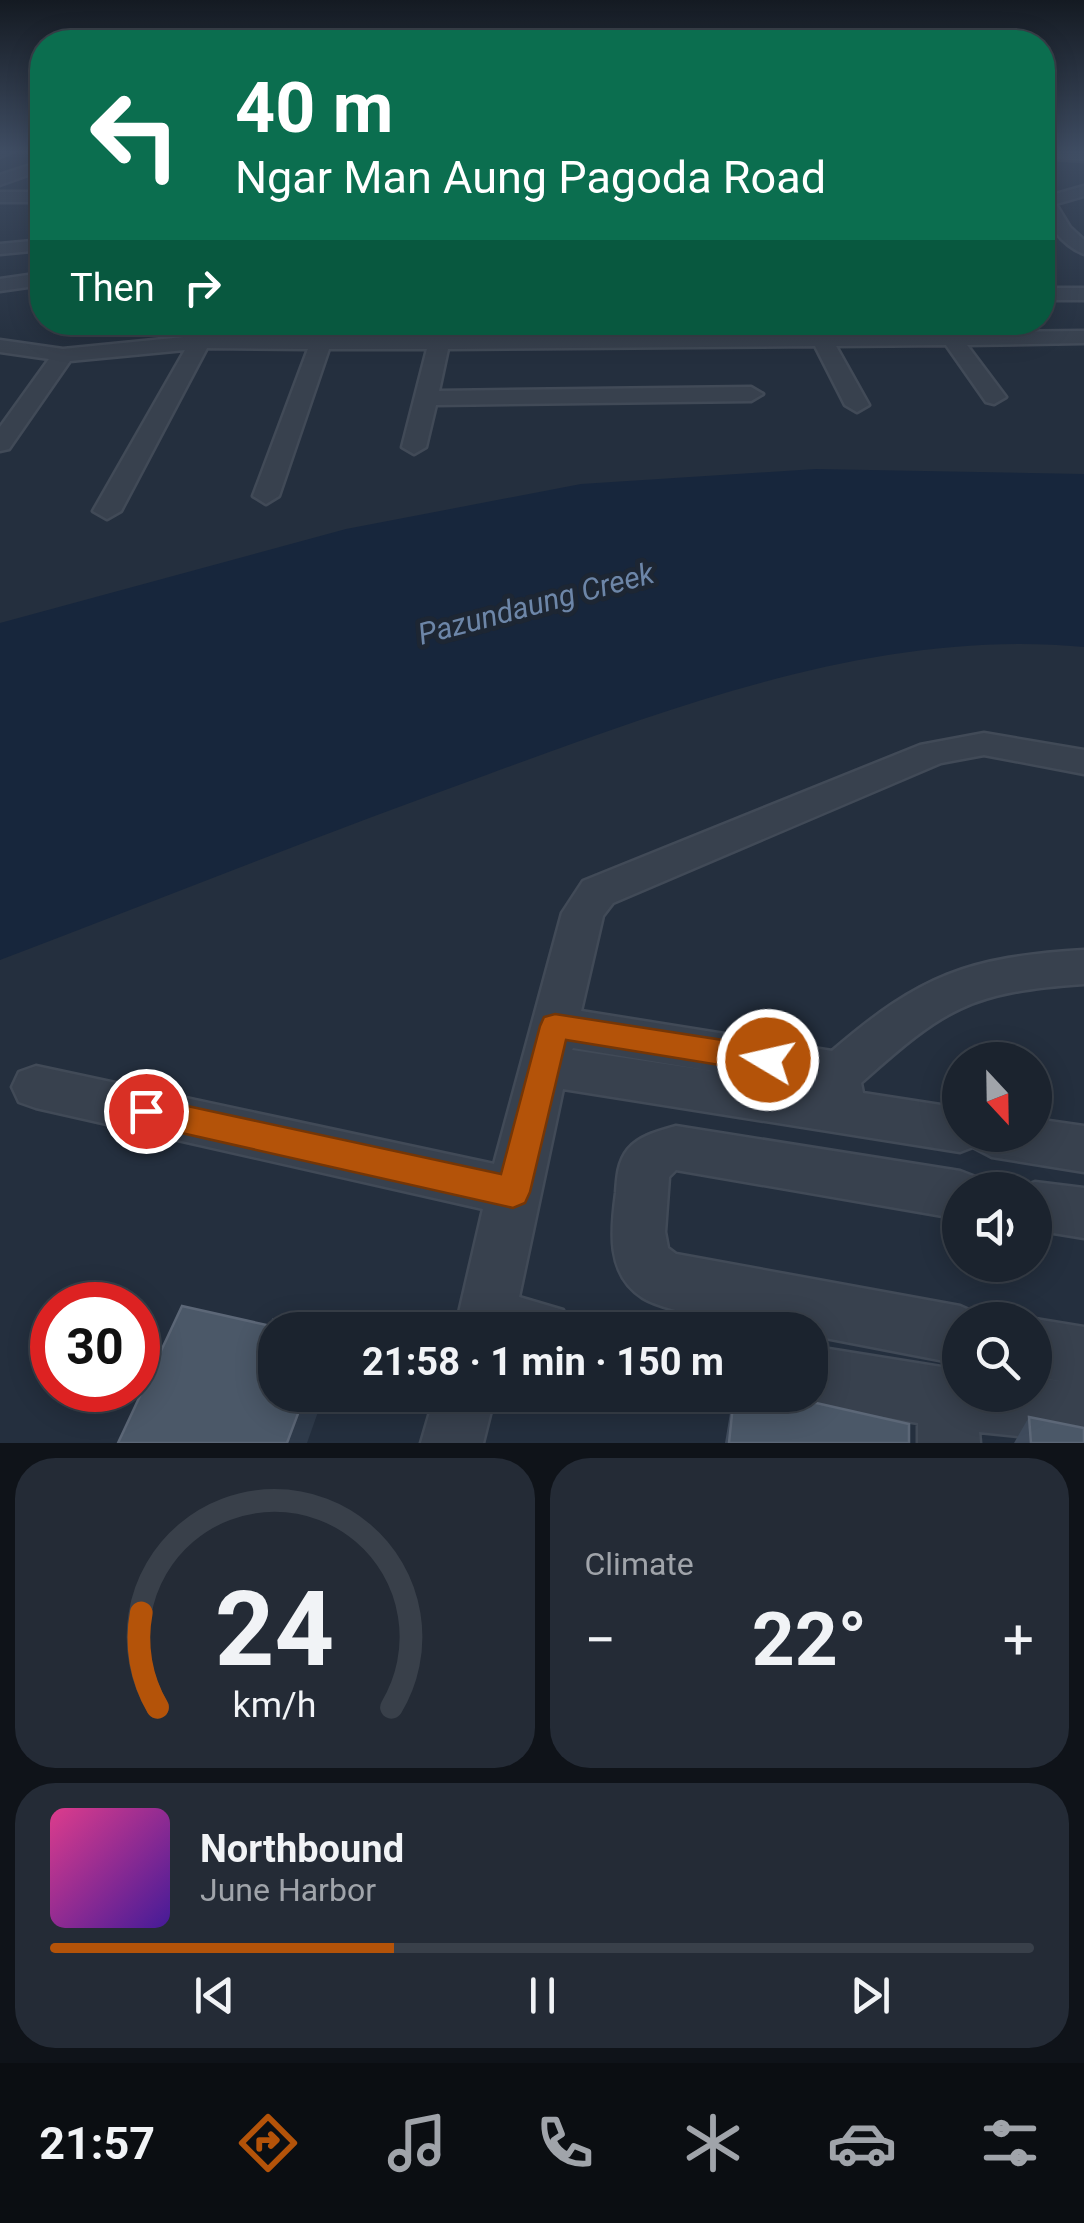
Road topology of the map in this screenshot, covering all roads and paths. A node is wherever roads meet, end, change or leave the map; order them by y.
1 (1055, 217) edge
2 (1057, 220) junction
3 (1084, 221) edge
4 (30, 246) edge
5 (0, 249) edge
6 (1084, 249) edge
7 (30, 281) edge
8 (0, 285) edge
9 (1055, 294) edge
10 (1084, 294) edge
11 (0, 299) edge
12 (28, 304) dead end
13 (206, 335) edge
14 (541, 335) edge
15 (820, 335) edge
16 (875, 335) edge
17 (952, 339) junction
18 (1081, 340) edge
19 (200, 342) junction
20 (320, 344) junction
21 (440, 344) junction
22 (0, 346) edge
23 (63, 355) junction
24 (751, 394) dead end
25 (994, 396) dead end
26 (426, 398) junction
27 (857, 405) dead end
28 (10, 413) edge
29 (0, 444) edge
30 (414, 446) dead end
31 (266, 496) dead end
32 (107, 511) dead end
33 (1084, 762) edge
34 (1084, 968) edge
35 (550, 1046) junction
36 (36, 1087) dead end
37 (839, 1091) junction
38 (942, 1124) edge
39 (1052, 1144) edge
40 (1084, 1149) edge
41 (942, 1191) edge
42 (513, 1192) junction
43 (1052, 1208) edge
44 (1084, 1213) edge
45 (488, 1312) edge
46 (942, 1331) edge
47 (1052, 1351) edge
48 (1084, 1356) edge
49 (828, 1381) edge
50 (460, 1412) edge
51 (1084, 1414) edge
52 (949, 1421) edge
53 (452, 1443) edge

1 - 2 street
2 - 3 street
2 - 6 street
4 - 5 street
7 - 8 street
9 - 10 street
11 - 12 street
13 - 19 street
14 - 21 street
15 - 27 street
16 - 17 street
17 - 18 street
17 - 25 street
19 - 20 street
19 - 23 street
19 - 32 street
20 - 21 street
20 - 31 street
21 - 26 street
22 - 23 street
23 - 28 street
24 - 26 street
26 - 30 street
28 - 29 street
33 - 35 street
34 - 37 street
35 - 37 street
35 - 42 street
36 - 42 street
37 - 38 street
39 - 40 street
41 - 46 street
42 - 45 street
43 - 44 street
47 - 48 street
49 - 52 street
50 - 53 street
51 - 52 street

